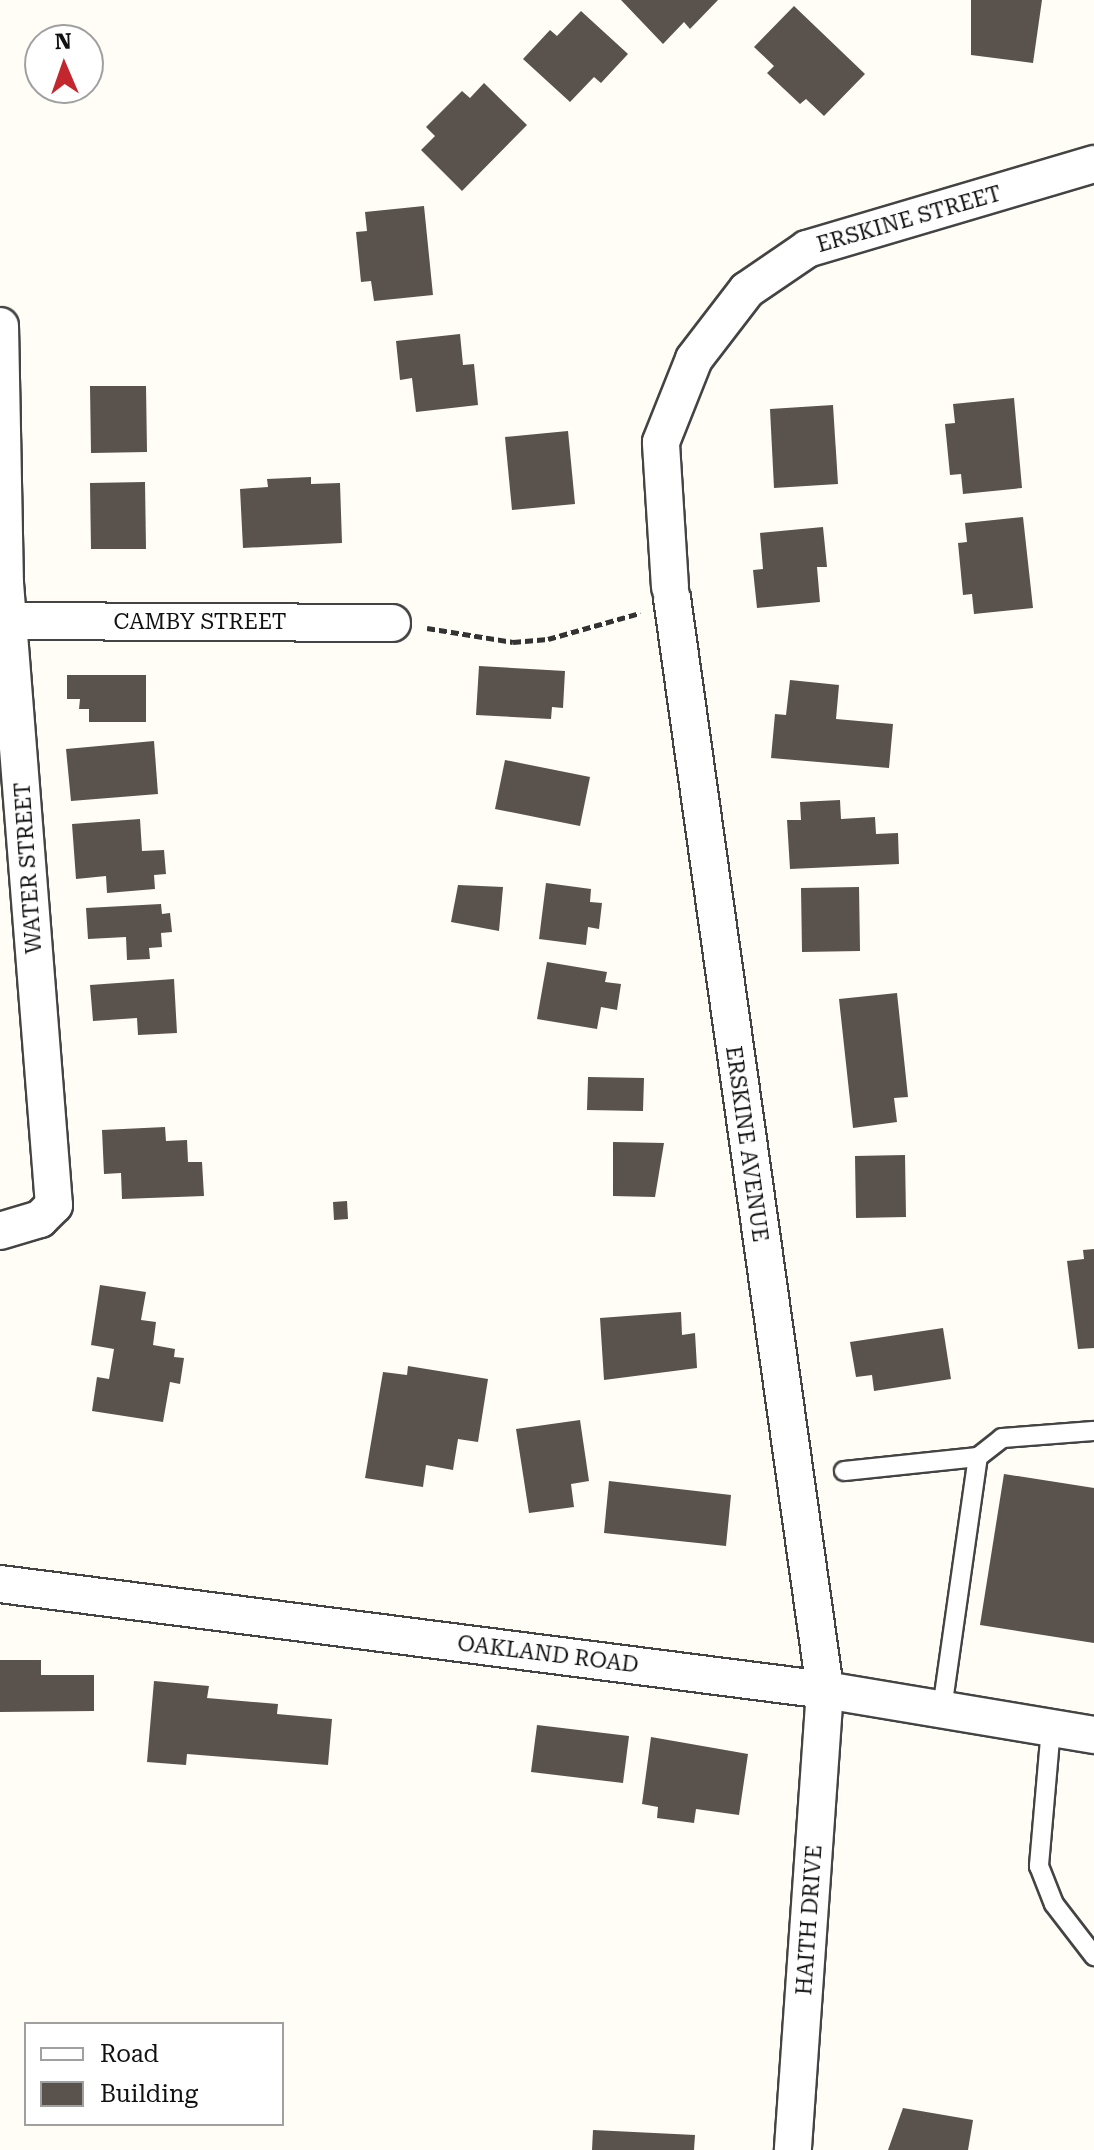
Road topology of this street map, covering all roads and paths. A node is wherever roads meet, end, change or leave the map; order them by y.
1 (1094, 164) edge
2 (0, 326) edge
3 (663, 519) joint
4 (3, 583) edge
5 (671, 598) junction
6 (8, 621) junction
7 (392, 623) joint
8 (0, 1231) edge
9 (1094, 1431) edge
10 (978, 1457) junction
11 (844, 1471) dead end
12 (0, 1584) edge
13 (825, 1690) junction
14 (942, 1709) junction
15 (1051, 1728) junction
16 (1094, 1735) edge
17 (1094, 1956) edge
18 (793, 2150) edge

1 - 3 street, ERSKINE STREET
2 - 4 street, WATER STREET
3 - 5 street, ERSKINE AVENUE
4 - 6 street, WATER STREET
5 - 7 path
5 - 13 street, ERSKINE AVENUE
6 - 7 street, CAMBY STREET
6 - 8 street, WATER STREET
9 - 10 lane
10 - 11 lane
10 - 14 lane
12 - 13 street, OAKLAND ROAD
13 - 14 street, OAKLAND ROAD
13 - 18 street, HAITH DRIVE
14 - 15 street, OAKLAND ROAD
15 - 16 street, OAKLAND ROAD
15 - 17 lane

